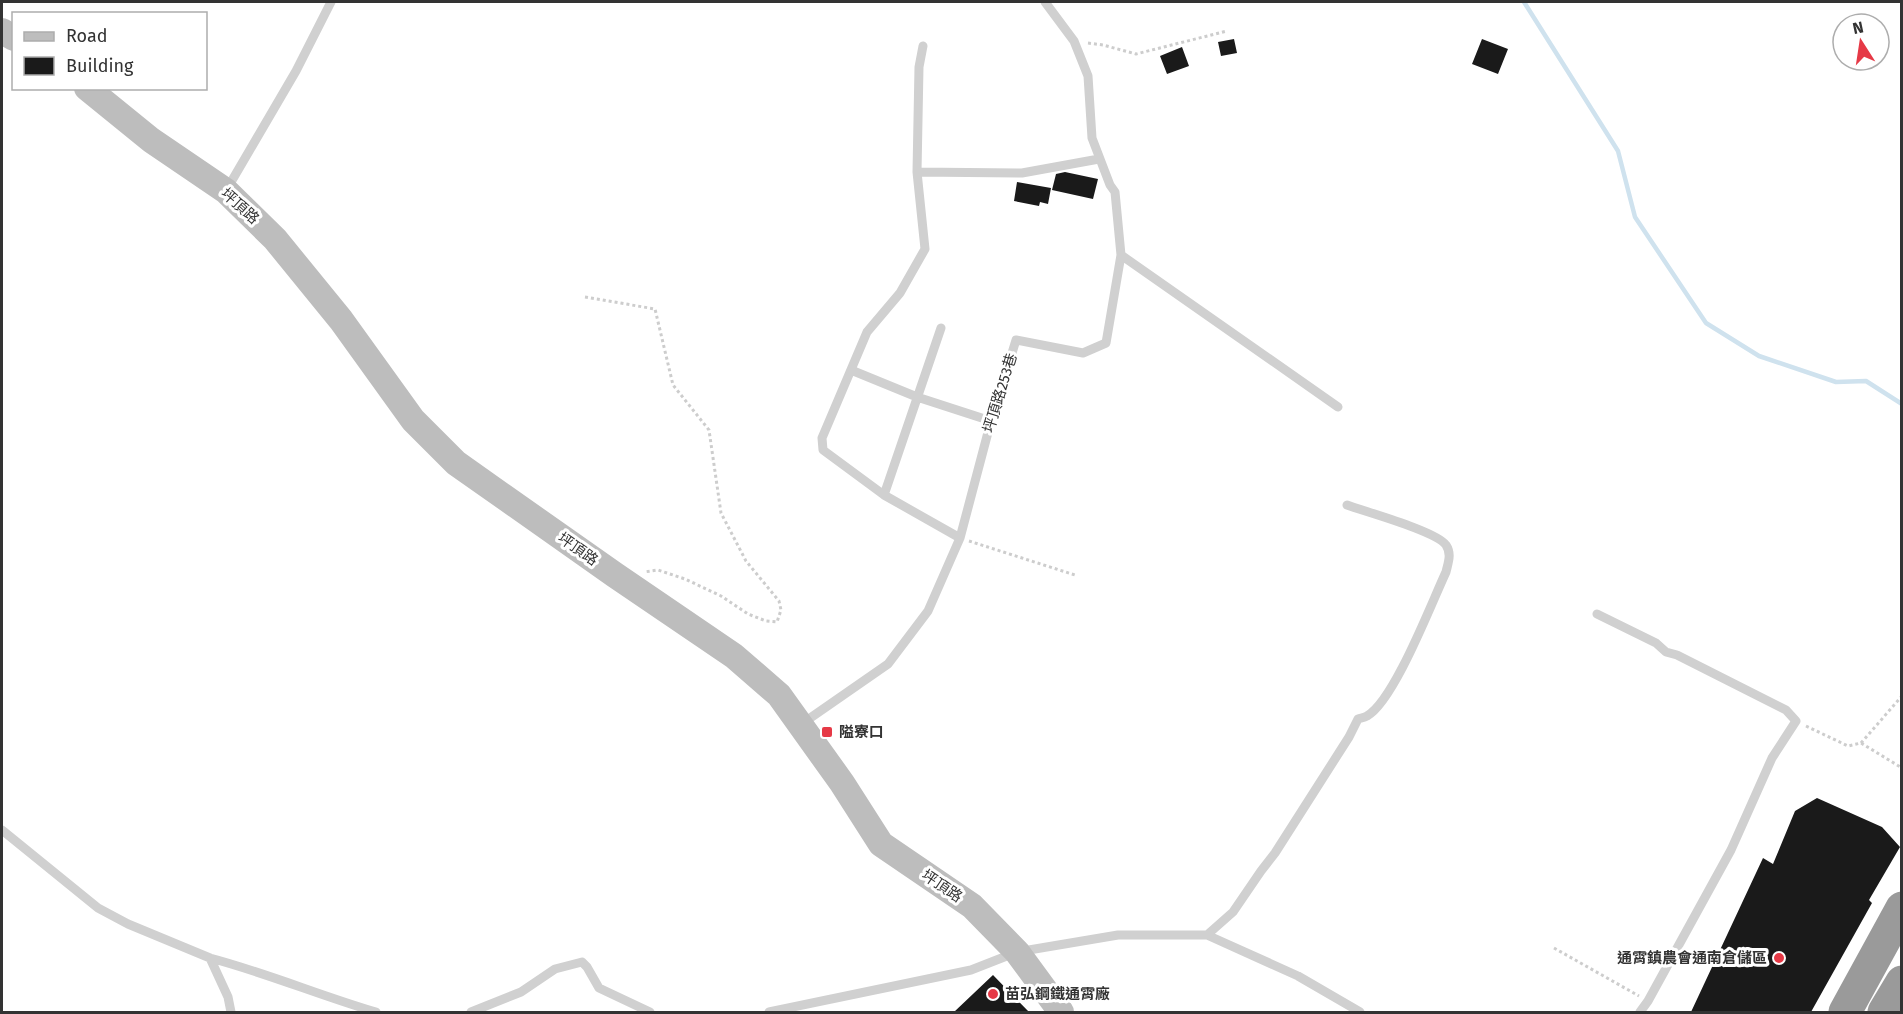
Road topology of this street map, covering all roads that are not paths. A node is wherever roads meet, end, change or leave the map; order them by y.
1 (331, 2) edge
2 (1045, 2) edge
3 (923, 46) dead end
4 (89, 90) edge
5 (1099, 159) junction
6 (918, 172) junction
7 (226, 192) junction
8 (1121, 255) junction
9 (941, 328) dead end
10 (851, 370) junction
11 (917, 397) junction
12 (1338, 407) dead end
13 (991, 421) junction
14 (884, 495) junction
15 (1347, 505) dead end
16 (960, 538) junction
17 (1597, 614) dead end
18 (801, 725) junction
19 (2, 830) edge
20 (1902, 908) edge
21 (1207, 934) junction
22 (1017, 952) junction
23 (210, 958) junction
24 (1902, 982) edge
25 (231, 1012) edge
26 (376, 1012) edge
27 (471, 1012) edge
28 (650, 1012) edge
29 (769, 1012) edge
30 (1061, 1012) edge
31 (1360, 1012) edge
32 (1640, 1012) edge
33 (1845, 1012) edge
34 (1884, 1012) edge

1 - 7 lane
2 - 5 lane, 坪頂路253巷
3 - 6 lane
4 - 7 street, 坪頂路
5 - 6 lane
5 - 8 lane, 坪頂路253巷
6 - 10 lane
7 - 18 street, 坪頂路
8 - 12 lane
8 - 13 lane, 坪頂路253巷
9 - 11 lane
10 - 11 lane
10 - 14 lane
11 - 13 lane
11 - 14 lane
13 - 16 lane, 坪頂路253巷
14 - 16 lane
15 - 21 lane
16 - 18 lane, 坪頂路253巷
17 - 32 lane
18 - 22 street, 坪頂路
19 - 23 lane
20 - 33 highway
21 - 22 lane
21 - 31 lane
22 - 29 lane
22 - 30 street, 坪頂路
23 - 25 lane
23 - 26 lane
24 - 34 highway
27 - 28 lane

